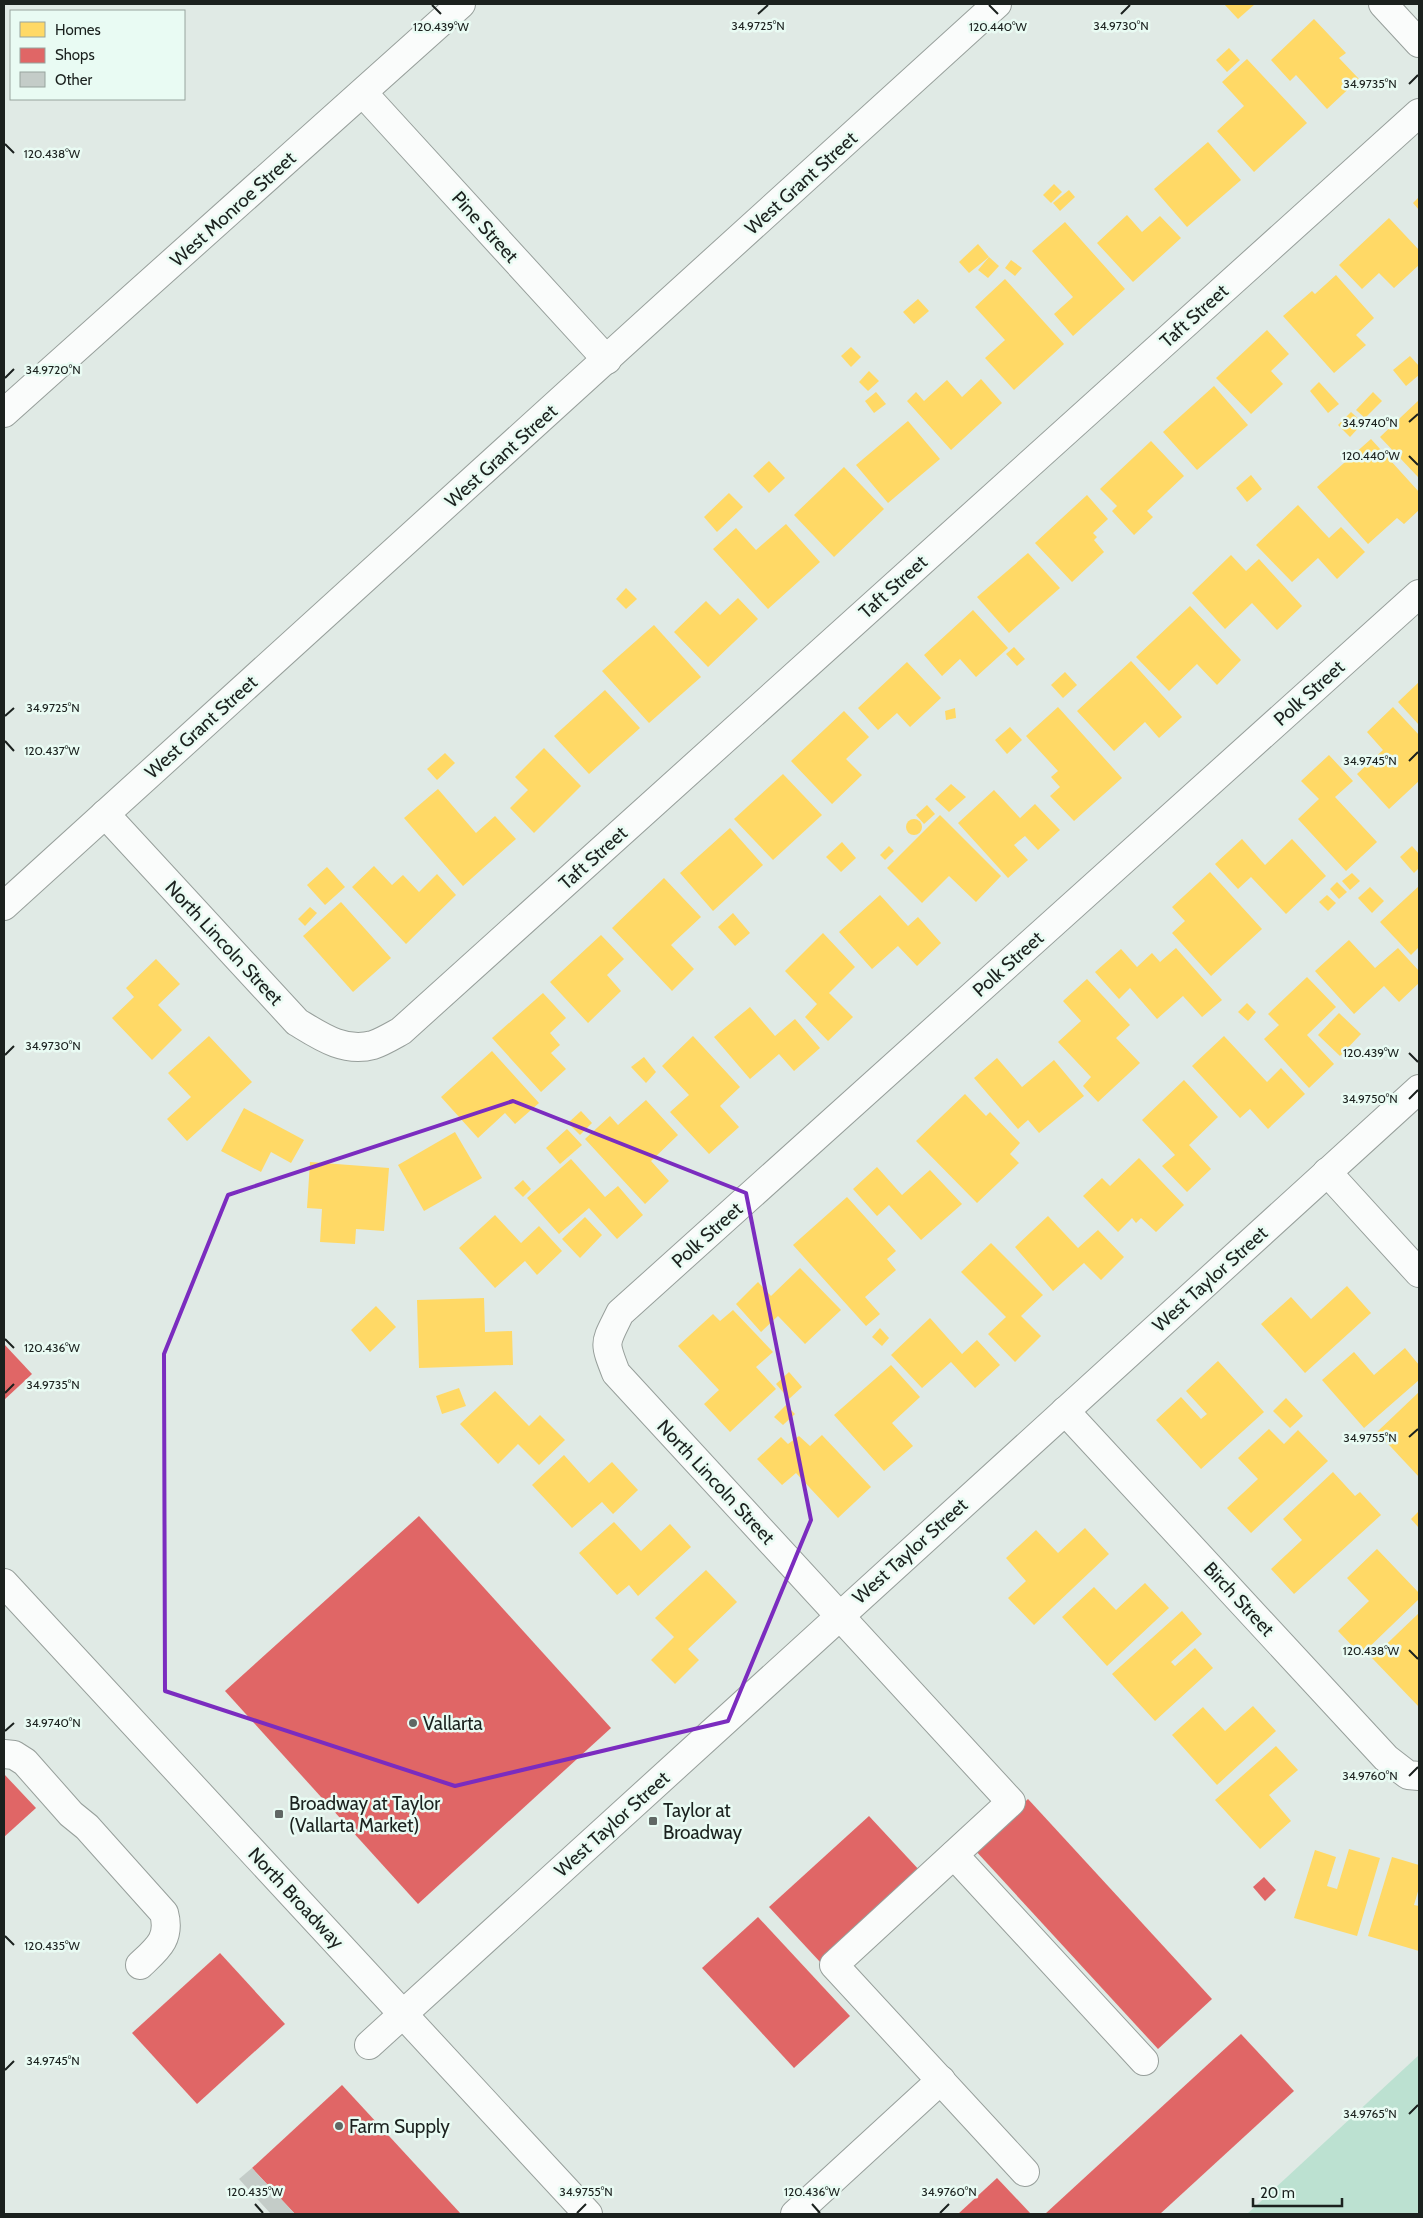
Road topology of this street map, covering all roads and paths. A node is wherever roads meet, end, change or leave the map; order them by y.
1 (461, 4) edge
2 (997, 4) edge
3 (1383, 4) edge
4 (1419, 43) edge
5 (363, 93) junction
6 (1419, 113) edge
7 (607, 360) junction
8 (4, 413) edge
9 (1419, 594) edge
10 (105, 814) junction
11 (4, 906) edge
12 (359, 1047) joint
13 (1419, 1089) edge
14 (1327, 1172) junction
15 (1419, 1273) edge
16 (606, 1342) joint
17 (1065, 1411) junction
18 (4, 1583) edge
19 (839, 1616) junction
20 (4, 1754) edge
21 (1419, 1776) edge
22 (954, 1855) junction
23 (140, 1965) dead end
24 (404, 2015) junction
25 (369, 2045) dead end
26 (1144, 2061) dead end
27 (941, 2080) junction
28 (1025, 2172) dead end
29 (578, 2211) edge
30 (796, 2214) edge

1 - 5 street, West Monroe Street
2 - 7 street, West Grant Street
3 - 4 street
5 - 7 street, Pine Street
5 - 8 street, West Monroe Street
6 - 12 street, Taft Street
7 - 10 street, West Grant Street
9 - 16 street, Polk Street
10 - 11 street, West Grant Street
10 - 12 street, North Lincoln Street
13 - 14 street, West Taylor Street
14 - 15 street
14 - 17 street, West Taylor Street
16 - 19 street, North Lincoln Street
17 - 19 street, West Taylor Street
17 - 21 street, Birch Street
18 - 24 street, North Broadway
19 - 22 street, North Lincoln Street
19 - 24 street, West Taylor Street
20 - 23 street
22 - 26 street
22 - 27 street
24 - 25 street, West Taylor Street
24 - 29 street, North Broadway
27 - 28 street
27 - 30 street

